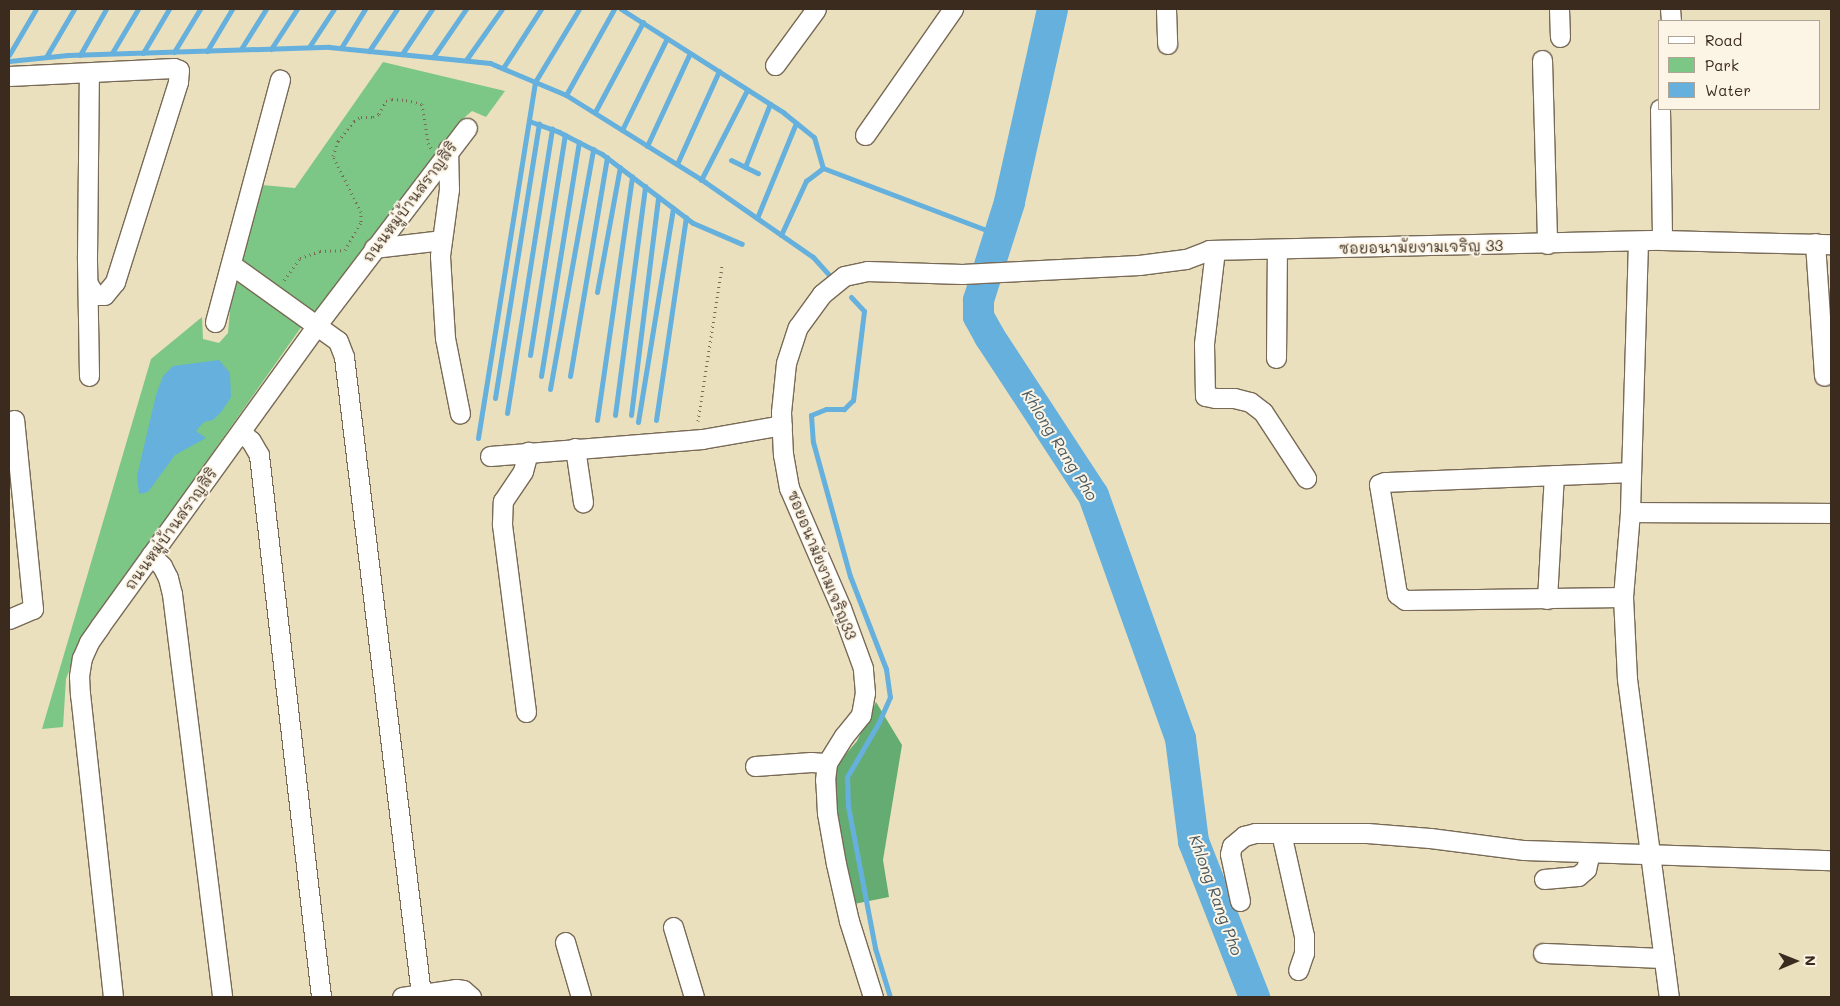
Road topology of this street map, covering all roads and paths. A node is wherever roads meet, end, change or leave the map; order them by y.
1 (816, 9) edge
2 (1166, 9) edge
3 (1560, 9) edge
4 (945, 11) edge
5 (1560, 37) dead end
6 (1167, 44) dead end
7 (1542, 60) dead end
8 (775, 65) dead end
9 (89, 74) junction
10 (9, 76) edge
11 (280, 80) dead end
12 (1660, 110) edge
13 (466, 128) dead end
14 (865, 135) dead end
15 (444, 155) junction
16 (442, 240) junction
17 (1662, 240) junction
18 (1638, 241) junction
19 (1547, 244) junction
20 (1823, 244) edge
21 (374, 248) junction
22 (1277, 249) junction
23 (1215, 250) junction
24 (232, 265) junction
25 (722, 266) dead end
26 (1014, 272) joint
27 (88, 284) junction
28 (273, 295) junction
29 (215, 322) dead end
30 (316, 326) junction
31 (1276, 358) dead end
32 (89, 376) dead end
33 (1824, 376) dead end
34 (460, 414) dead end
35 (14, 420) dead end
36 (782, 424) junction
37 (241, 432) junction
38 (696, 439) junction
39 (575, 448) junction
40 (528, 452) junction
41 (490, 456) dead end
42 (1630, 472) junction
43 (1554, 475) junction
44 (1306, 478) dead end
45 (583, 502) dead end
46 (1630, 512) junction
47 (1831, 513) edge
48 (16, 518) edge
49 (151, 555) junction
50 (1623, 597) junction
51 (1547, 599) junction
52 (9, 619) edge
53 (526, 712) dead end
54 (827, 763) junction
55 (755, 766) dead end
56 (1281, 834) junction
57 (1590, 853) junction
58 (1651, 855) junction
59 (1831, 860) edge
60 (1544, 879) dead end
61 (1240, 901) dead end
62 (673, 927) dead end
63 (565, 942) dead end
64 (1543, 953) dead end
65 (1664, 958) junction
66 (1298, 970) dead end
67 (421, 994) junction
68 (113, 997) edge
69 (222, 997) edge
70 (321, 997) edge
71 (402, 997) edge
72 (471, 997) edge
73 (581, 997) edge
74 (694, 997) edge
75 (873, 997) edge
76 (1669, 997) edge

1 - 8 street
2 - 6 street
3 - 5 street
4 - 14 street
7 - 19 street
9 - 10 street
9 - 27 street
9 - 27 street
11 - 24 street
12 - 17 street
13 - 15 street, ถนนหมู่บ้านสราญสิริ
15 - 16 street
15 - 21 street, ถนนหมู่บ้านสราญสิริ
15 - 28 path
16 - 21 street
16 - 34 street
17 - 18 street, ซอยอนามัยงามเจริญ 33
17 - 20 street, ซอยอนามัยงามเจริญ 33
18 - 19 street, ซอยอนามัยงามเจริญ 33
18 - 42 street
19 - 22 street, ซอยอนามัยงามเจริญ 33
20 - 33 street
21 - 30 street, ถนนหมู่บ้านสราญสิริ
22 - 23 street, ซอยอนามัยงามเจริญ 33
22 - 31 street
23 - 26 street, ซอยอนามัยงามเจริญ 33
23 - 44 street
24 - 28 street
24 - 29 street
25 - 38 path
26 - 36 street, ซอยอนามัยงามเจริญ33
27 - 32 street
28 - 30 street
30 - 37 street, ถนนหมู่บ้านสราญสิริ
30 - 67 street
35 - 48 street
36 - 38 street
36 - 54 street, ซอยอนามัยงามเจริญ33
37 - 49 street, ถนนหมู่บ้านสราญสิริ
37 - 70 street
38 - 39 street
39 - 40 street
39 - 45 street
40 - 41 street
40 - 53 street
42 - 43 street
42 - 46 street
43 - 51 street
43 - 51 street
46 - 47 street
46 - 50 street
48 - 52 street
49 - 68 street, ถนนหมู่บ้านสราญสิริ
49 - 69 street
50 - 51 street
50 - 58 street
54 - 55 street
54 - 75 street, ซอยอนามัยงามเจริญ33
56 - 57 street
56 - 61 street
56 - 66 street
57 - 58 street
57 - 60 street
58 - 59 street
58 - 65 street
62 - 74 street
63 - 73 street
64 - 65 street
65 - 76 street
67 - 71 street
67 - 72 street

